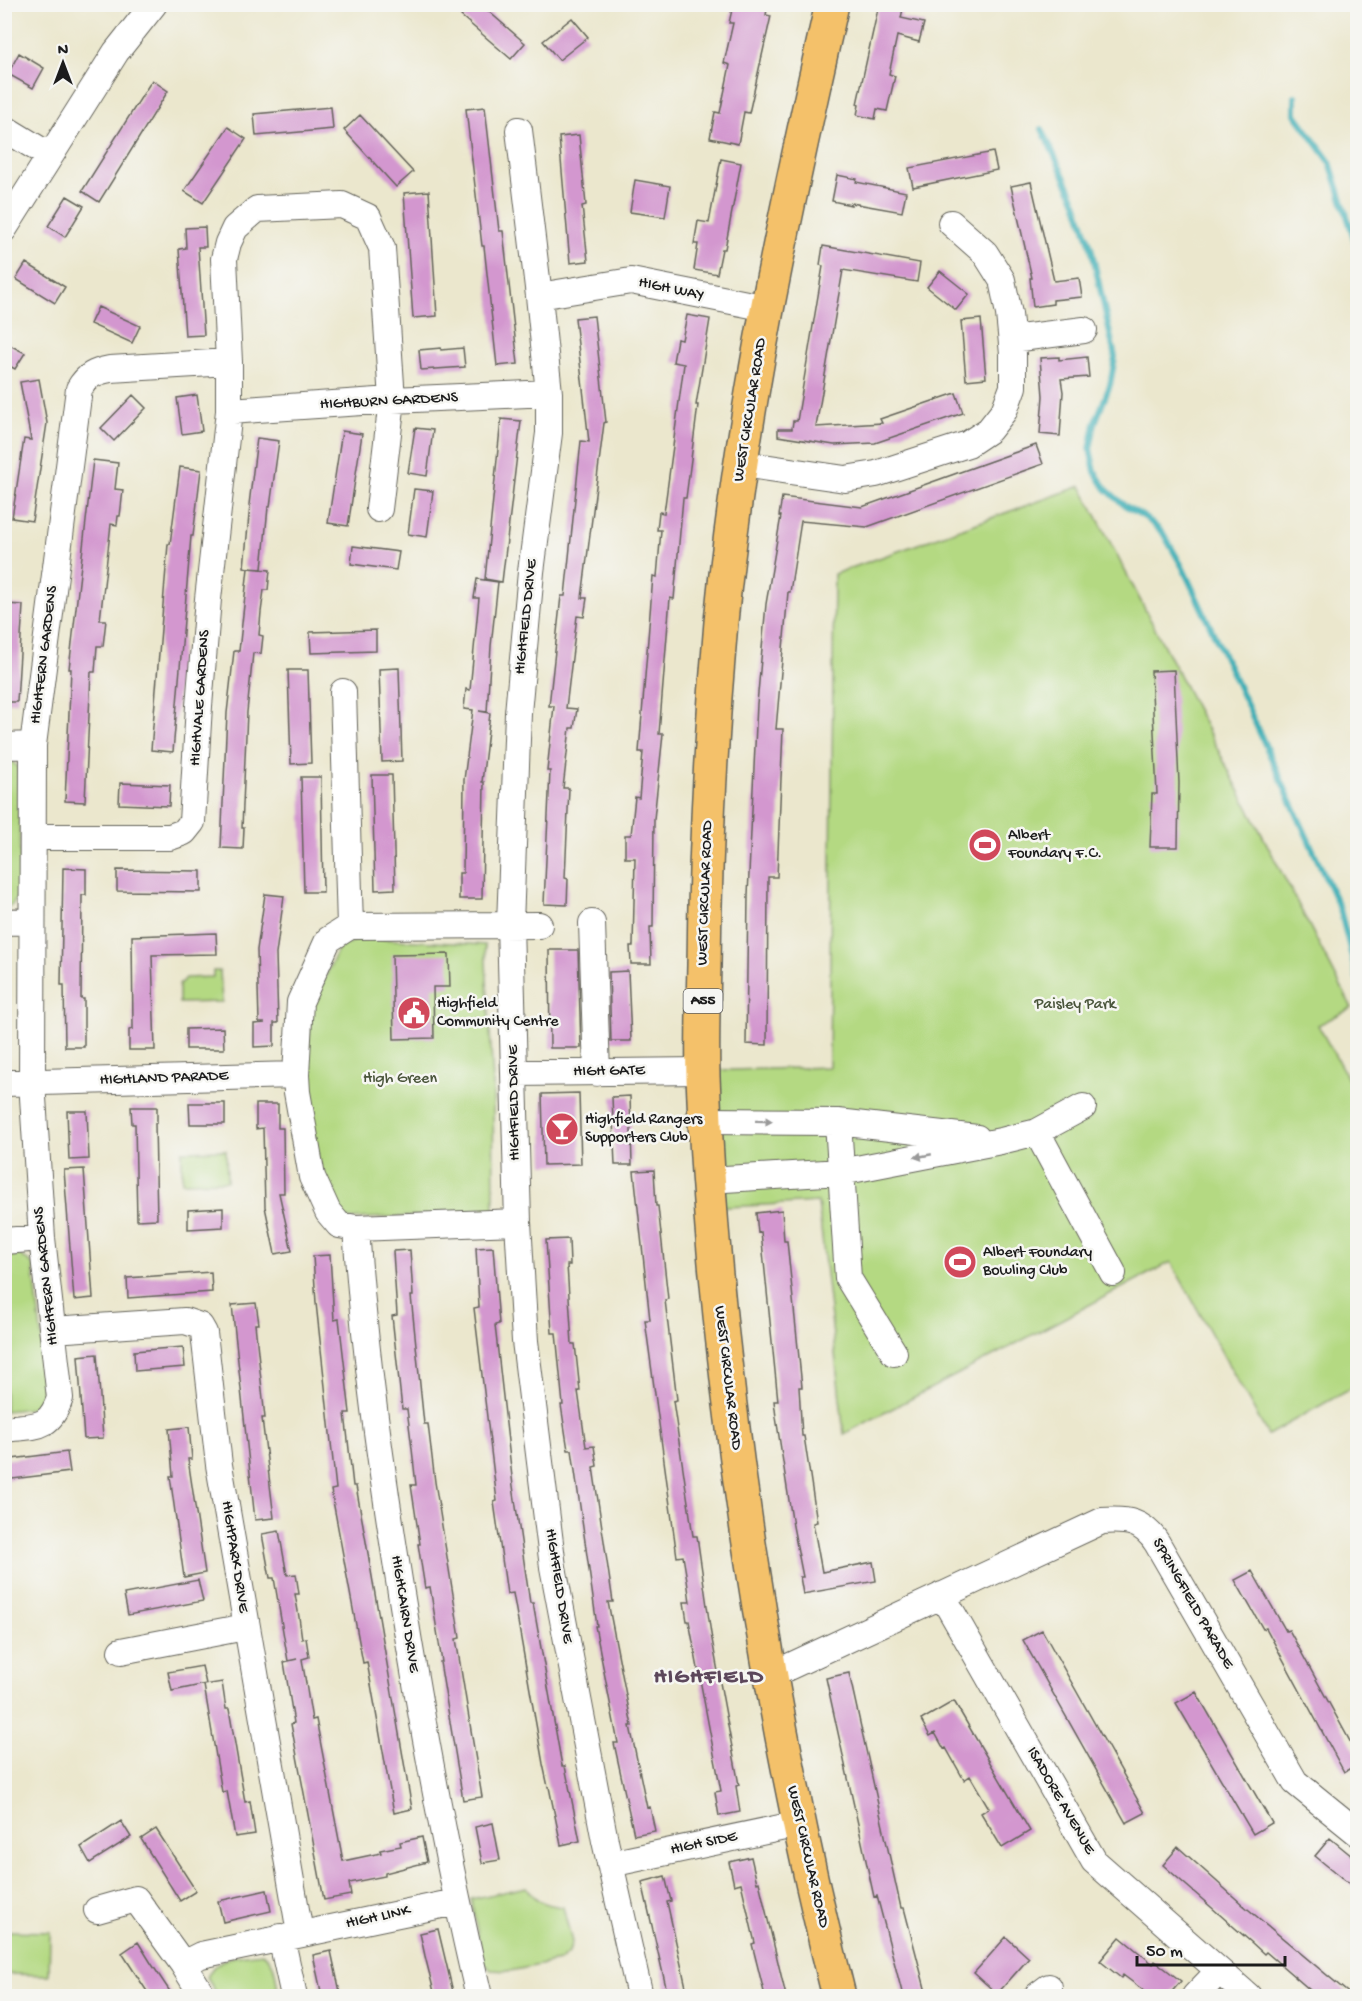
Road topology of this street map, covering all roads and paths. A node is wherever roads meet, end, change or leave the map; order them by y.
1 (154, 4) edge
2 (832, 4) edge
3 (4, 128) edge
4 (519, 130) dead end
5 (50, 156) junction
6 (951, 223) dead end
7 (4, 229) edge
8 (539, 296) junction
9 (767, 308) junction
10 (1084, 330) dead end
11 (1012, 339) junction
12 (230, 362) junction
13 (549, 393) junction
14 (392, 400) junction
15 (229, 411) junction
16 (742, 464) junction
17 (379, 509) dead end
18 (343, 692) dead end
19 (33, 745) junction
20 (4, 746) edge
21 (34, 837) junction
22 (32, 921) junction
23 (4, 922) edge
24 (592, 923) dead end
25 (510, 924) junction
26 (539, 925) dead end
27 (350, 926) junction
28 (703, 1071) junction
29 (514, 1072) junction
30 (597, 1073) junction
31 (296, 1075) junction
32 (32, 1082) junction
33 (4, 1083) edge
34 (1083, 1107) dead end
35 (705, 1121) junction
36 (838, 1122) junction
37 (1037, 1132) junction
38 (1001, 1141) junction
39 (841, 1172) junction
40 (708, 1180) junction
41 (518, 1222) junction
42 (356, 1228) junction
43 (42, 1238) junction
44 (4, 1241) edge
45 (1113, 1272) dead end
46 (53, 1330) junction
47 (894, 1353) dead end
48 (4, 1429) edge
49 (942, 1595) junction
50 (245, 1627) junction
51 (132, 1655) dead end
52 (770, 1676) junction
53 (799, 1824) junction
54 (1358, 1833) edge
55 (610, 1864) junction
56 (456, 1902) junction
57 (97, 1910) dead end
58 (290, 1935) junction
59 (183, 1964) junction
60 (1218, 1972) junction
61 (203, 1996) edge
62 (294, 1996) edge
63 (479, 1996) edge
64 (640, 1996) edge
65 (839, 1996) edge
66 (1195, 1996) edge
67 (1248, 1996) edge

1 - 5 street
2 - 9 highway, WEST CIRCULAR ROAD / A55
3 - 5 street
4 - 8 street, HIGHFIELD DRIVE
5 - 7 street
6 - 11 street
8 - 9 street, HIGH WAY
8 - 13 street, HIGHFIELD DRIVE
9 - 16 highway, WEST CIRCULAR ROAD / A55
10 - 11 street
11 - 16 street
12 - 14 street
12 - 15 street
12 - 19 street, HIGHFERN GARDENS
13 - 14 street, HIGHBURN GARDENS
13 - 25 street, HIGHFIELD DRIVE
14 - 15 street, HIGHBURN GARDENS
14 - 17 street
15 - 21 street, HIGHVALE GARDENS
16 - 28 highway, WEST CIRCULAR ROAD / A55
18 - 27 street
19 - 20 street
19 - 21 street, HIGHFERN GARDENS
21 - 22 street, HIGHFERN GARDENS
22 - 23 street
22 - 32 street, HIGHFERN GARDENS
24 - 30 street
25 - 26 street
25 - 27 street
25 - 29 street, HIGHFIELD DRIVE
27 - 31 street
28 - 30 street, HIGH GATE
28 - 35 highway, WEST CIRCULAR ROAD / A55
29 - 30 street, HIGH GATE
29 - 41 street, HIGHFIELD DRIVE
31 - 32 street, HIGHLAND PARADE
31 - 42 street
32 - 33 street
32 - 43 street, HIGHFERN GARDENS
34 - 37 street
35 -> 36 street
35 - 40 highway, WEST CIRCULAR ROAD / A55
36 - 38 street
36 - 39 street
37 - 38 street
37 - 45 street
38 -> 39 street
39 - 40 street
39 - 47 street
40 - 52 highway, WEST CIRCULAR ROAD / A55
41 - 42 street
41 - 55 street, HIGHFIELD DRIVE
42 - 56 street, HIGHCAIRN DRIVE
43 - 44 street
43 - 46 street, HIGHFERN GARDENS
46 - 48 street, HIGHFERN GARDENS
46 - 50 street, HIGHPARK DRIVE
49 - 52 street, SPRINGFIELD PARADE
49 - 54 street, SPRINGFIELD PARADE
49 - 60 street, ISADORE AVENUE
50 - 51 street
50 - 58 street, HIGHPARK DRIVE
52 - 53 highway, WEST CIRCULAR ROAD / A55
53 - 55 street, HIGH SIDE
53 - 65 highway, WEST CIRCULAR ROAD / A55
55 - 64 street, HIGHFIELD DRIVE
56 - 58 street, HIGH LINK
56 - 63 street, HIGHCAIRN DRIVE
57 - 59 street
58 - 59 street, HIGH LINK
58 - 62 street, HIGHPARK DRIVE
59 - 61 street
60 - 66 street
60 - 67 street, ISADORE AVENUE

